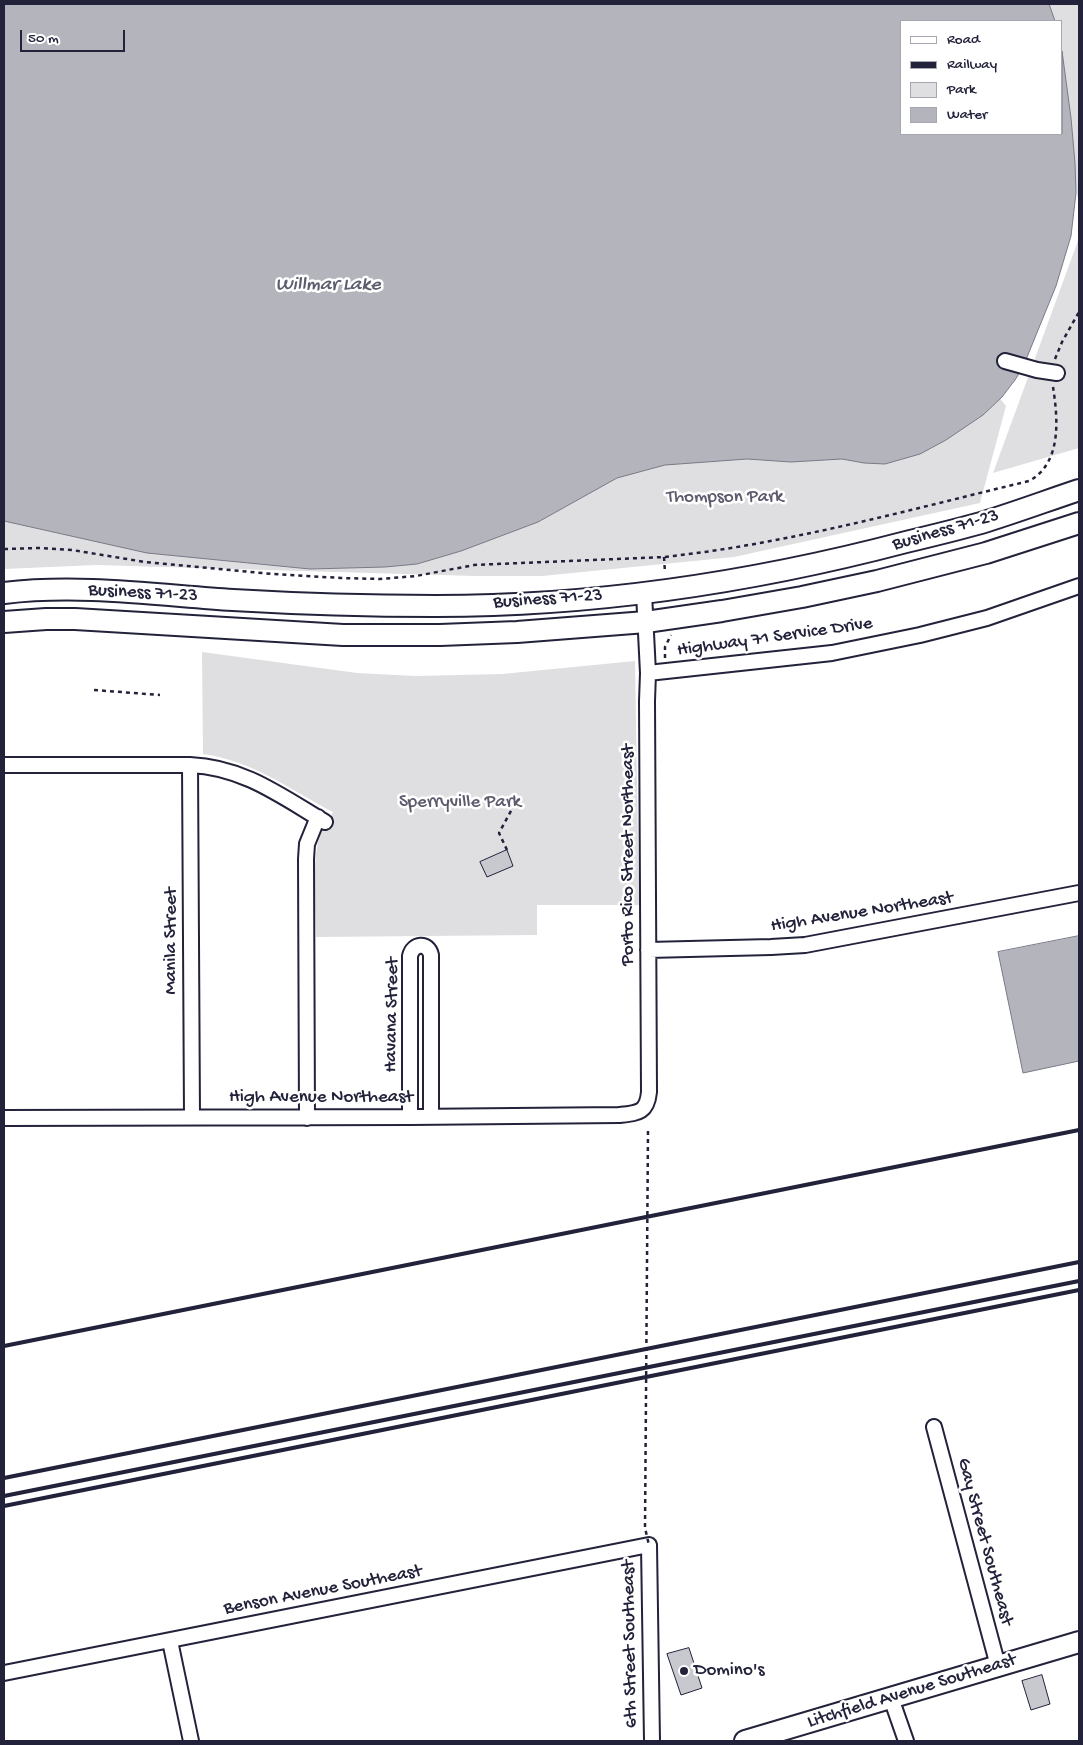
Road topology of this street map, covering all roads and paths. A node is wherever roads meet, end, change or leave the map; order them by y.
1 (1079, 312) edge
2 (1005, 361) dead end
3 (1055, 373) junction
4 (1079, 490) edge
5 (1079, 523) edge
6 (4, 549) edge
7 (1079, 586) edge
8 (644, 592) junction
9 (4, 593) edge
10 (4, 622) edge
11 (646, 622) junction
12 (648, 673) junction
13 (94, 690) dead end
14 (160, 695) dead end
15 (4, 765) edge
16 (190, 765) junction
17 (512, 809) dead end
18 (506, 850) dead end
19 (1079, 893) edge
20 (648, 950) junction
21 (638, 1113) joint
22 (430, 1116) junction
23 (192, 1117) junction
24 (410, 1117) junction
25 (4, 1118) edge
26 (307, 1118) junction
27 (648, 1131) dead end
28 (934, 1427) dead end
29 (649, 1545) junction
30 (170, 1641) junction
31 (1079, 1642) edge
32 (998, 1666) junction
33 (4, 1673) edge
34 (891, 1698) junction
35 (191, 1741) edge
36 (652, 1741) edge
37 (745, 1741) edge
38 (906, 1741) edge

1 - 3 path
2 - 3 street
3 - 6 path
4 - 8 highway, Business 71-23
5 - 11 highway, Business 71-23
7 - 12 street, Highway 71 Service Drive
8 - 9 highway, Business 71-23
8 - 11 street, Porto Rico Street Northeast
10 - 11 highway, Business 71-23
11 - 12 street, Porto Rico Street Northeast
12 - 20 street, Porto Rico Street Northeast
13 - 14 path
15 - 16 street
16 - 23 street, Manila Street
16 - 26 street
17 - 18 path
19 - 20 street, High Avenue Northeast
20 - 21 street, Porto Rico Street Northeast
21 - 22 street, High Avenue Northeast
22 - 24 street, High Avenue Northeast
22 - 24 street, Havana Street
23 - 25 street, High Avenue Northeast
23 - 26 street, High Avenue Northeast
24 - 26 street, High Avenue Northeast
27 - 29 path, bridge
28 - 32 street, Gay Street Southeast
29 - 30 street, Benson Avenue Southeast
29 - 36 street, 6th Street Southeast
30 - 33 street, Benson Avenue Southeast
30 - 35 street
31 - 32 highway, Litchfield Avenue Southeast
32 - 34 highway, Litchfield Avenue Southeast
34 - 37 highway, Litchfield Avenue Southeast
34 - 38 street

